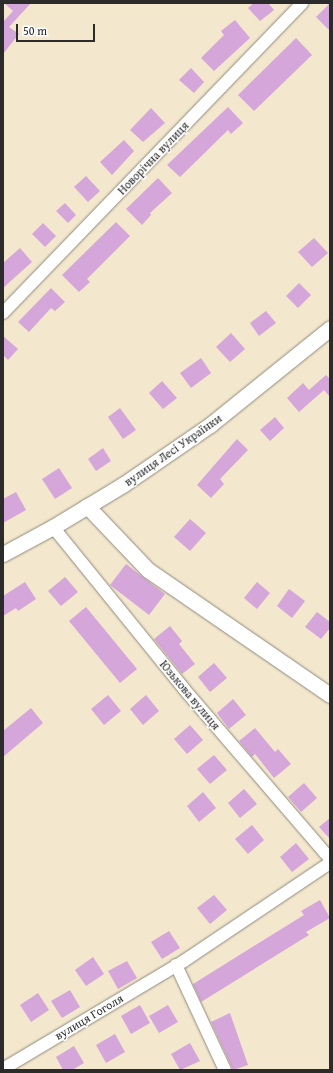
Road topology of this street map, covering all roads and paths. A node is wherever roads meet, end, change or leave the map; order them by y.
1 (302, 3) edge
2 (3, 313) edge
3 (330, 328) edge
4 (87, 506) junction
5 (53, 527) junction
6 (3, 554) edge
7 (330, 695) edge
8 (330, 859) edge
9 (330, 863) edge
10 (176, 965) junction
11 (3, 1070) edge
12 (224, 1070) edge

1 - 2 street, Новорічна вулиця
3 - 4 main road, вулиця Лесі Українки
4 - 5 main road, вулиця Лесі Українки
4 - 7 main road
5 - 6 main road, вулиця Лесі Українки
5 - 8 street, Юзькова вулиця
9 - 10 street, вулиця Гоголя
10 - 11 street, вулиця Гоголя
10 - 12 street

